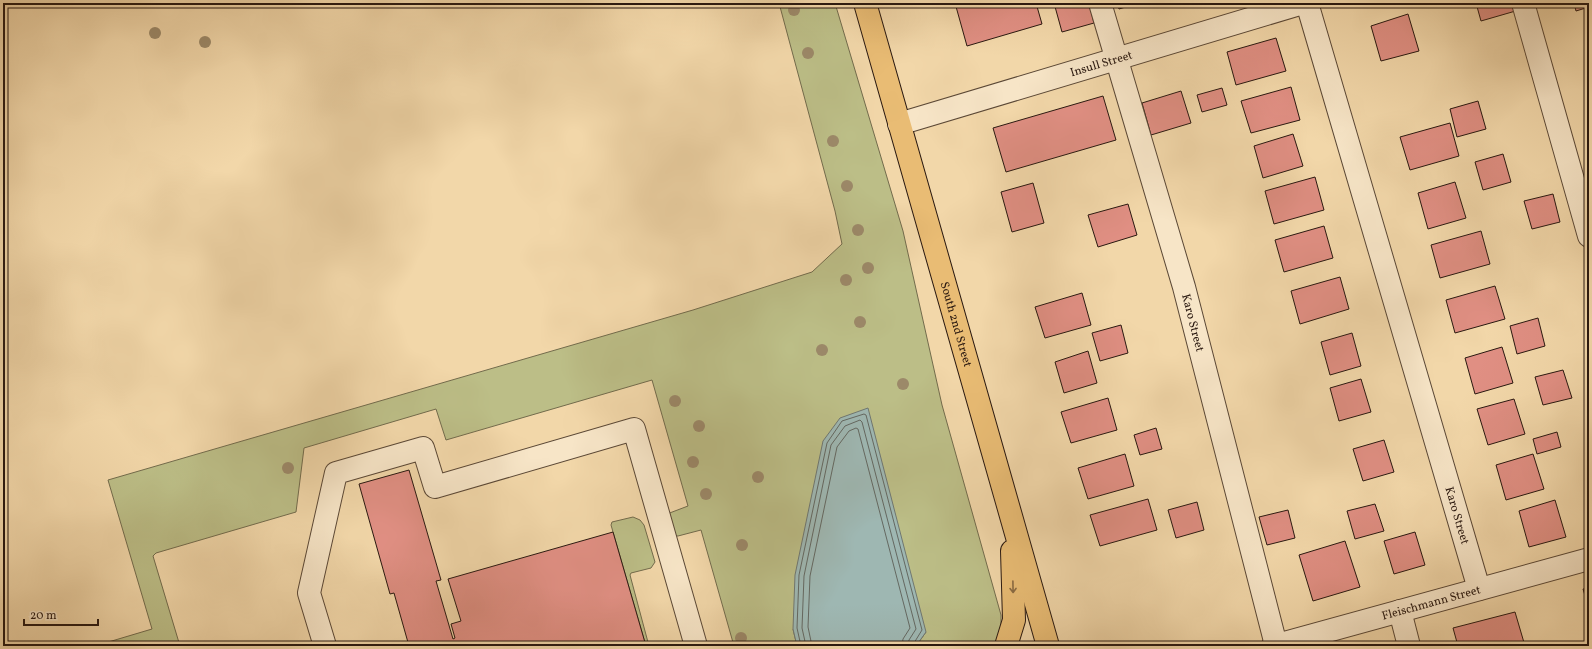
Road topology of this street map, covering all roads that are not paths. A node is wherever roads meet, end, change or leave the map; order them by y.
1 (865, 3) edge
2 (1100, 3) edge
3 (1303, 3) edge
4 (1307, 3) edge
5 (1523, 3) edge
6 (1116, 59) junction
7 (899, 124) junction
8 (1589, 236) edge
9 (1011, 520) junction
10 (1589, 559) edge
11 (1479, 589) junction
12 (1400, 611) junction
13 (325, 646) edge
14 (696, 646) edge
15 (1006, 646) edge
16 (1048, 646) edge
17 (1274, 646) edge
18 (1409, 646) edge

1 - 7 main road, South 2nd Street
2 - 6 street, Karo Street
3 - 6 street, Insull Street
4 - 11 street, Karo Street
5 - 8 street
6 - 7 street, Insull Street
6 - 17 street, Karo Street
7 - 9 main road, South 2nd Street
9 -> 15 main road
9 - 16 main road, South 2nd Street
10 - 11 street, Fleischmann Street
11 - 12 street, Fleischmann Street
12 - 17 street, Fleischmann Street
12 - 18 street
13 - 14 street

